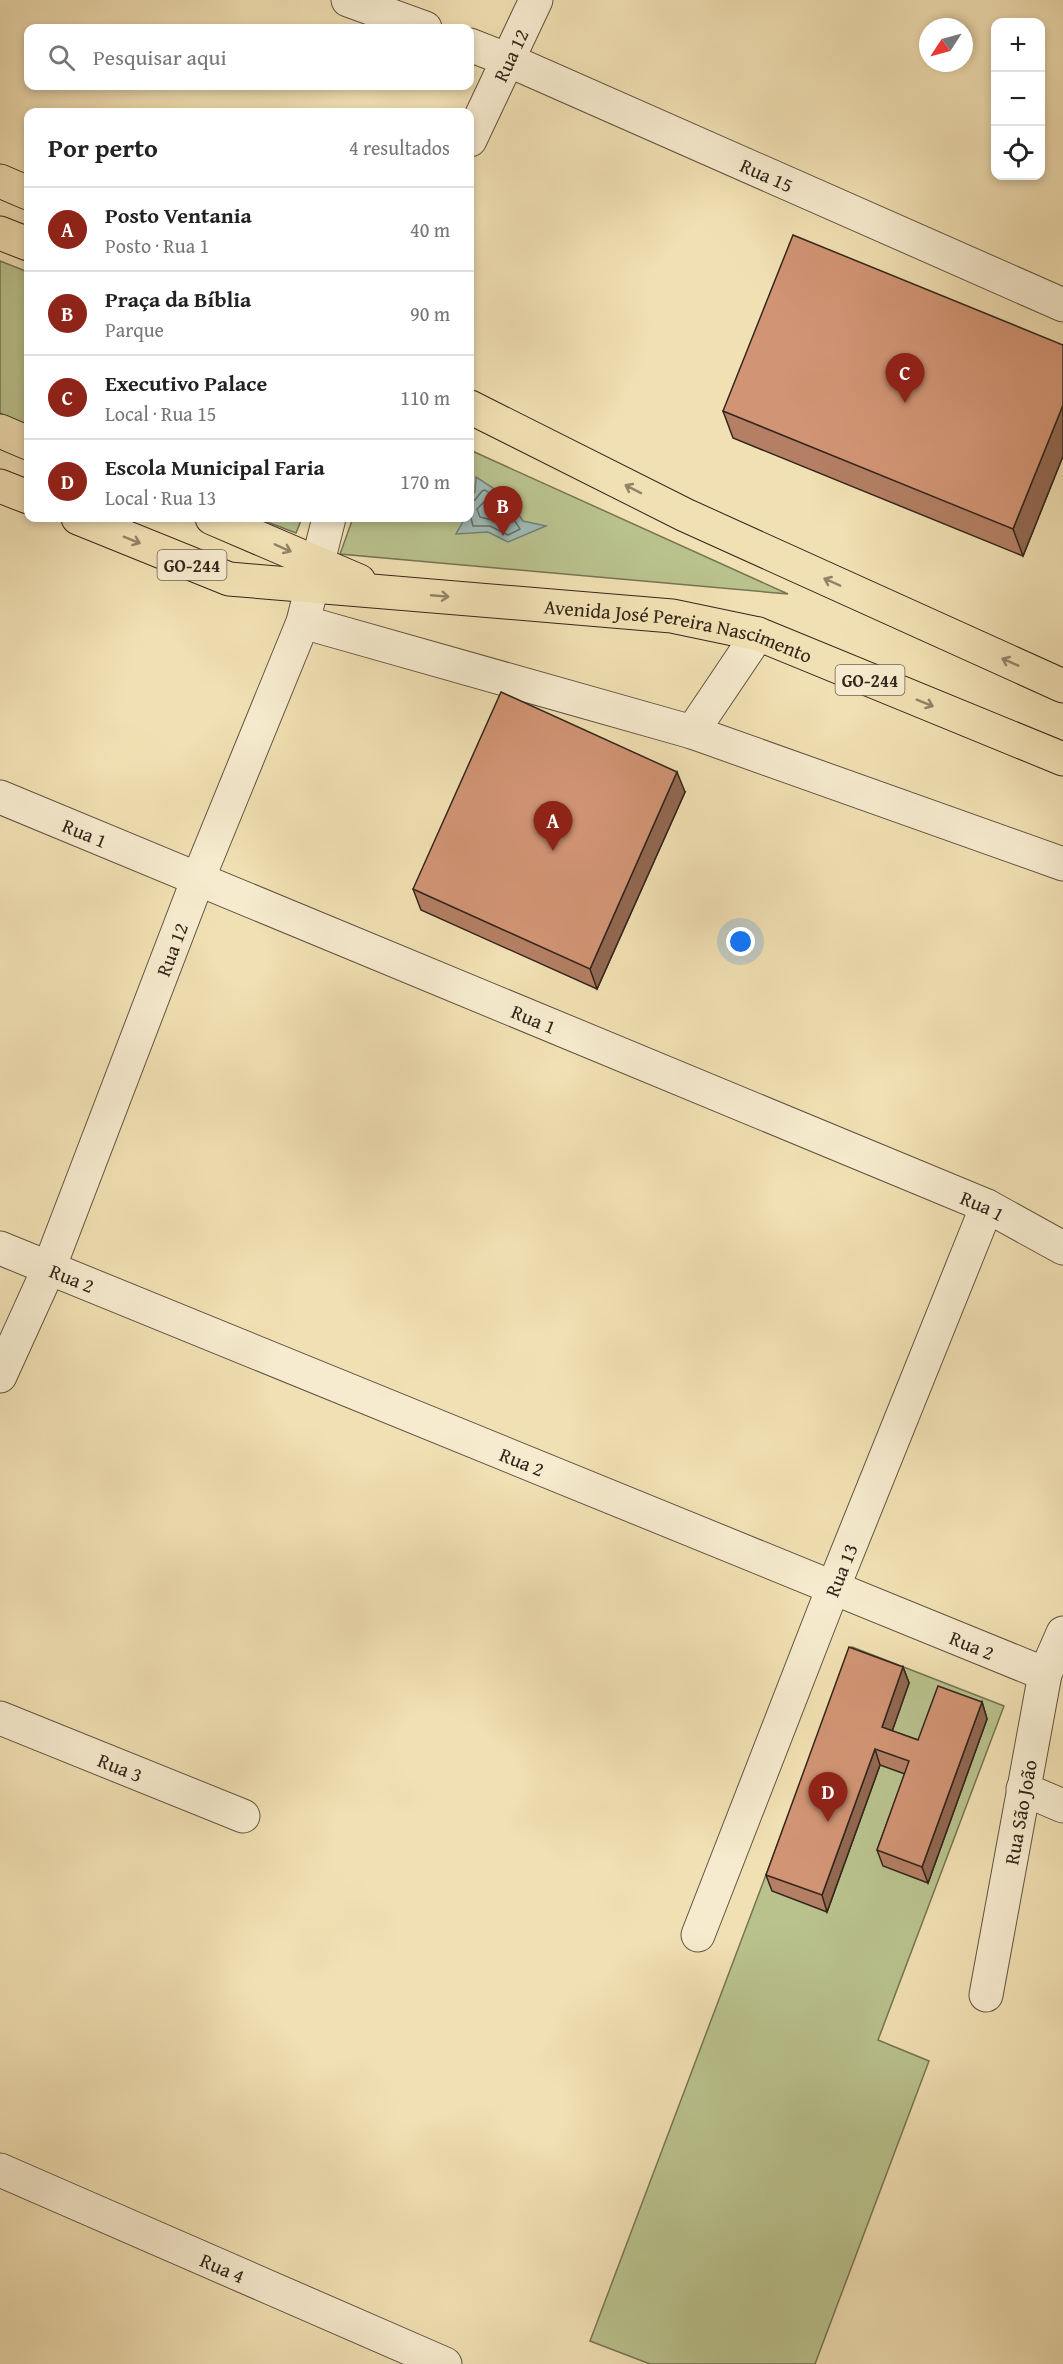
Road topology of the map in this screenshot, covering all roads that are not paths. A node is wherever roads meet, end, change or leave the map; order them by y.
1 (348, 0) edge
2 (536, 0) edge
3 (413, 24) edge
4 (474, 47) edge
5 (508, 60) junction
6 (474, 132) edge
7 (0, 181) edge
8 (24, 191) edge
9 (0, 233) edge
10 (24, 242) edge
11 (1063, 305) edge
12 (474, 409) edge
13 (0, 431) edge
14 (24, 441) edge
15 (0, 486) edge
16 (24, 495) edge
17 (88, 522) edge
18 (219, 522) edge
19 (328, 522) edge
20 (316, 575) junction
21 (303, 622) junction
22 (758, 634) junction
23 (1063, 686) edge
24 (693, 732) junction
25 (1063, 759) edge
26 (0, 797) edge
27 (1063, 864) edge
28 (198, 879) junction
29 (987, 1206) junction
30 (0, 1248) edge
31 (1063, 1248) edge
32 (49, 1268) junction
33 (0, 1376) edge
34 (833, 1588) junction
35 (1063, 1633) edge
36 (1045, 1674) junction
37 (0, 1718) edge
38 (1023, 1789) junction
39 (1063, 1806) edge
40 (243, 1816) dead end
41 (698, 1935) dead end
42 (986, 1995) dead end
43 (0, 2170) edge
44 (445, 2364) edge

1 - 3 street
2 - 5 street, Rua 12
4 - 5 street, Rua 15
5 - 6 street, Rua 12
5 - 11 street, Rua 15
7 - 8 main road
9 - 10 main road
23 -> 12 main road
13 - 14 main road
15 - 16 main road
17 -> 20 main road, Avenida José Pereira Nascimento / GO-244
18 -> 20 main road, Avenida José Pereira Nascimento / GO-244
19 - 20 street, Rua 12
20 - 21 street, Rua 12
20 -> 22 main road, Avenida José Pereira Nascimento / GO-244
21 - 24 street
21 - 28 street, Rua 12
22 - 24 street
22 -> 25 main road, Avenida José Pereira Nascimento / GO-244
24 - 27 street
26 - 28 street, Rua 1
28 - 29 street, Rua 1
28 - 32 street, Rua 12
29 - 31 street, Rua 1
29 - 34 street, Rua 13
30 - 32 street, Rua 2
32 - 33 street, Rua 12
32 - 34 street, Rua 2
34 - 36 street, Rua 2
34 - 41 street, Rua 13
35 - 36 street, Rua São João
36 - 38 street, Rua São João
37 - 40 street, Rua 3
38 - 39 street
38 - 42 street, Rua São João
43 - 44 street, Rua 4

